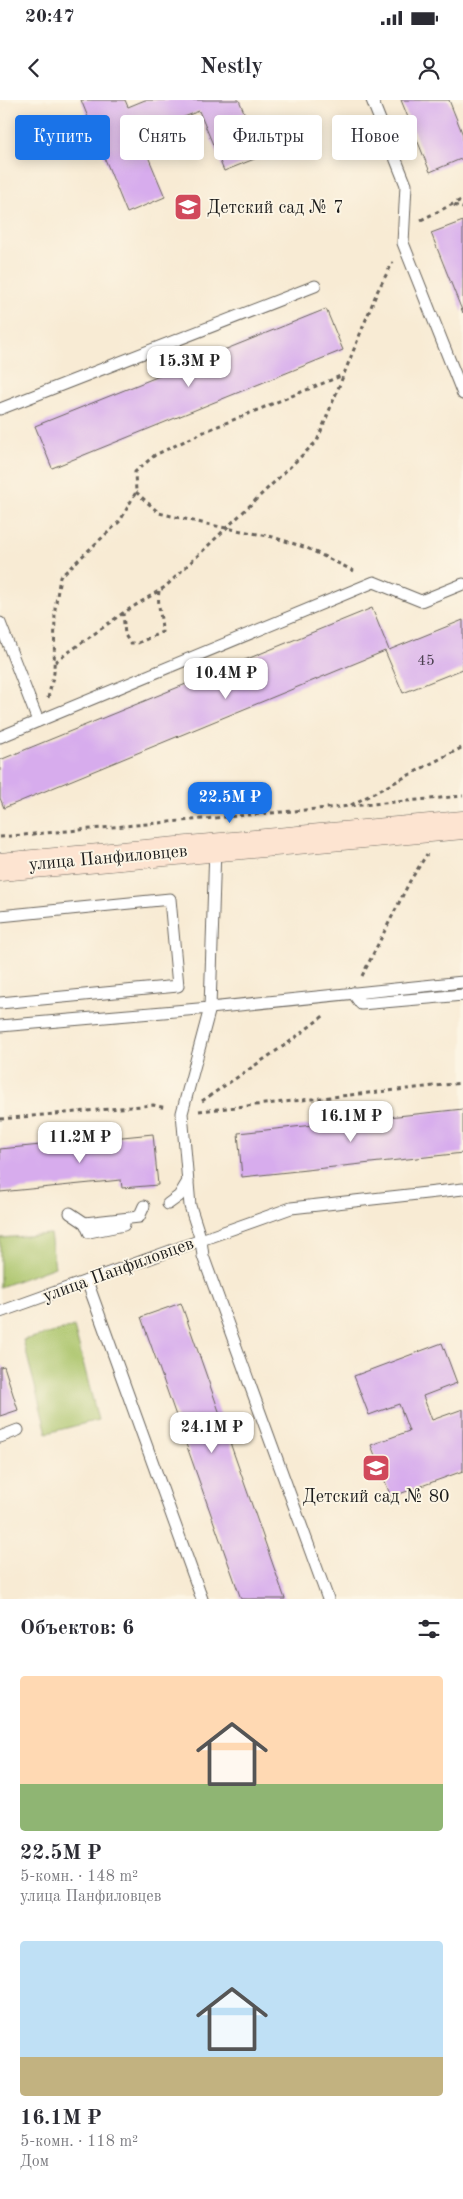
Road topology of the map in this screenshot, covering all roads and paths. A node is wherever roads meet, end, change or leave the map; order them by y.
1 (372, 100) edge
2 (463, 199) edge
3 (454, 205) junction
4 (463, 208) edge
5 (402, 243) junction
6 (315, 286) dead end
7 (344, 375) junction
8 (463, 394) edge
9 (0, 409) edge
10 (136, 492) junction
11 (226, 528) junction
12 (374, 582) junction
13 (463, 584) edge
14 (159, 591) junction
15 (123, 613) junction
16 (0, 623) edge
17 (54, 662) junction
18 (38, 722) junction
19 (0, 737) edge
20 (463, 746) edge
21 (462, 795) edge
22 (349, 806) junction
23 (454, 826) edge
24 (0, 837) edge
25 (215, 847) junction
26 (0, 867) edge
27 (0, 916) edge
28 (463, 982) edge
29 (353, 993) junction
30 (463, 995) edge
31 (0, 1003) edge
32 (210, 1008) junction
33 (1, 1026) edge
34 (463, 1083) edge
35 (182, 1113) junction
36 (0, 1118) edge
37 (188, 1181) junction
38 (463, 1189) edge
39 (142, 1211) dead end
40 (192, 1211) junction
41 (70, 1213) dead end
42 (199, 1235) junction
43 (87, 1281) junction
44 (0, 1312) edge
45 (18, 1430) dead end
46 (0, 1437) edge
47 (202, 1599) edge
48 (328, 1599) edge

1 - 5 lane
2 - 3 path
3 - 4 path
3 - 5 path
5 - 7 path
5 - 8 lane
6 - 9 lane
7 - 10 path
7 - 11 path
10 - 11 path
10 - 17 path
11 - 12 path
11 - 14 path
12 - 13 lane
12 - 18 lane
14 - 15 path
14 - 15 path
15 - 17 path
16 - 18 lane
17 - 18 path
18 - 19 lane
20 - 22 path
21 - 22 path
21 - 23 path
22 - 24 path
23 - 25 street, улица Панфиловцев
23 - 29 path
25 - 26 street, улица Панфиловцев
25 - 32 lane, улица Панфиловцев
27 - 31 lane
28 - 29 lane
29 - 30 lane
29 - 32 lane
29 - 35 path
32 - 33 lane
32 - 35 lane, улица Панфиловцев
34 - 35 path
35 - 36 path
35 - 37 lane, улица Панфиловцев
37 - 40 lane, улица Панфиловцев
37 - 40 lane
38 - 42 lane
39 - 41 lane
40 - 42 lane, улица Панфиловцев
42 - 43 lane, улица Панфиловцев
42 - 48 lane, улица Панфиловцев
43 - 44 lane, улица Панфиловцев
43 - 47 lane
45 - 46 lane

